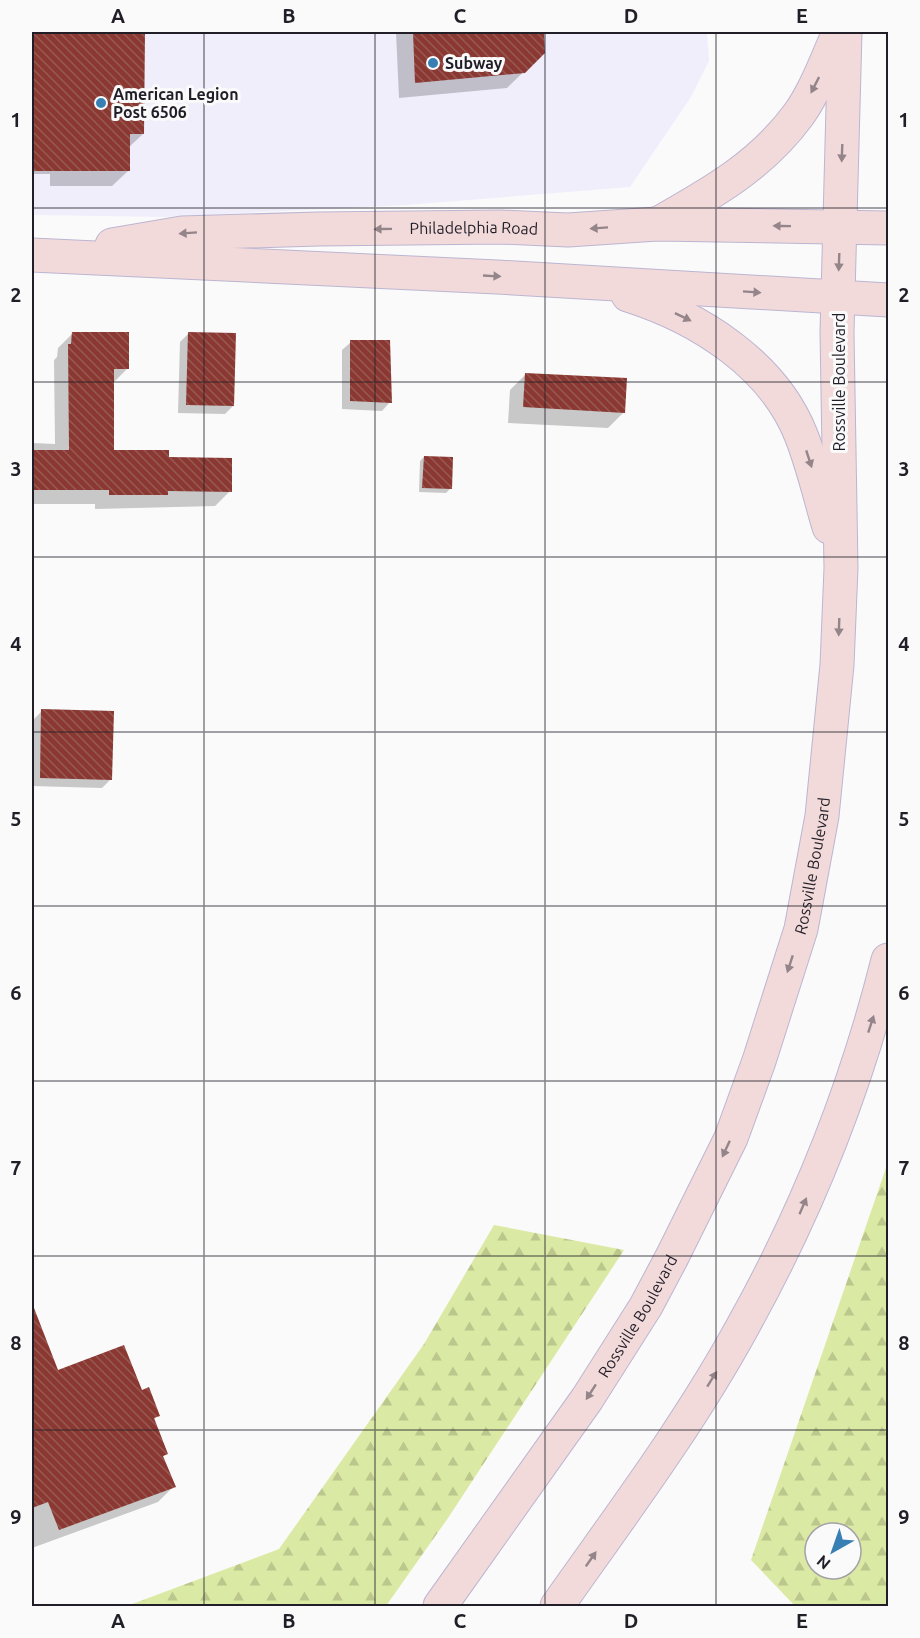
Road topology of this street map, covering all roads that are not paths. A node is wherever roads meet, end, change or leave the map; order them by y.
1 (839, 32) edge
2 (845, 32) edge
3 (657, 224) junction
4 (841, 227) junction
5 (888, 228) edge
6 (46, 255) edge
7 (589, 282) junction
8 (838, 297) junction
9 (888, 300) edge
10 (841, 568) junction
11 (888, 960) edge
12 (440, 1606) edge
13 (557, 1606) edge

1 -> 3 main road
2 -> 4 main road, Rossville Boulevard
4 -> 3 main road, Philadelphia Road
3 -> 6 main road, Philadelphia Road
4 - 5 main road, Philadelphia Road
4 -> 8 main road, Rossville Boulevard
6 -> 7 main road, Philadelphia Road
7 -> 8 main road, Philadelphia Road
7 -> 10 main road
8 - 9 main road, Philadelphia Road
8 - 10 main road, Rossville Boulevard
10 -> 12 main road, Rossville Boulevard
13 -> 11 main road

